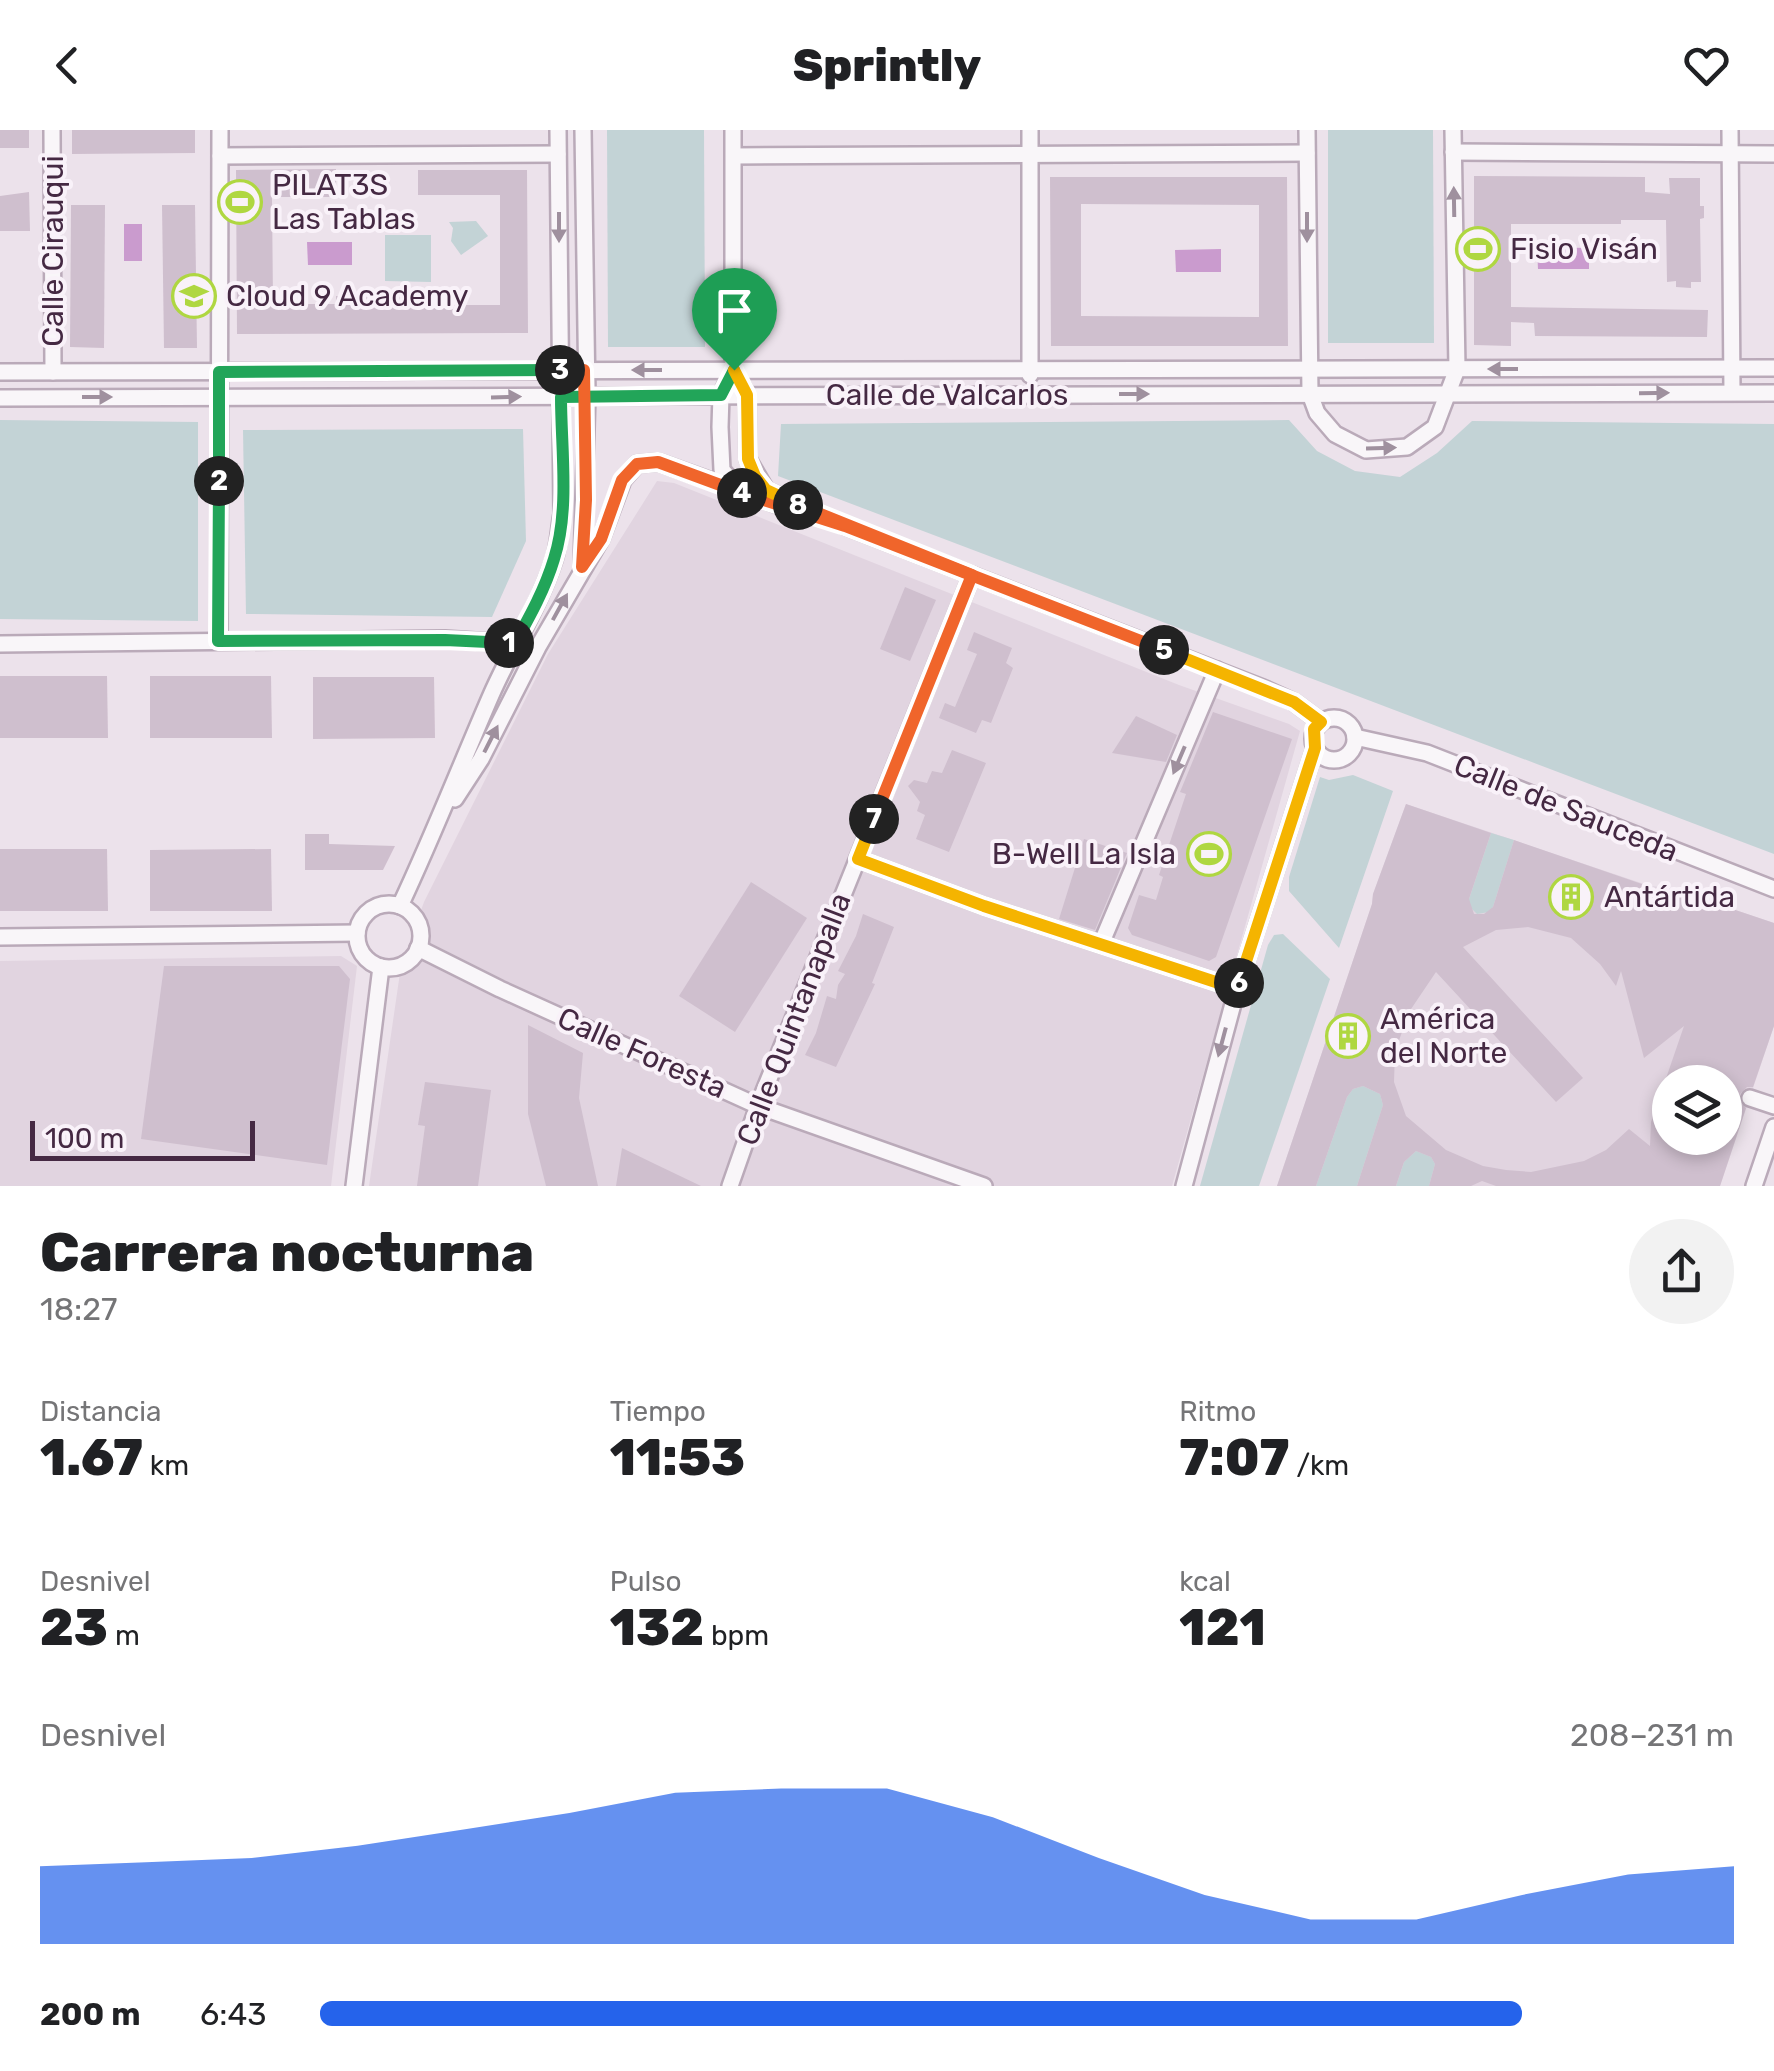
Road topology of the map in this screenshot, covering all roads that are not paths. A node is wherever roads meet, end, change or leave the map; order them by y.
1 (52, 130) edge
2 (220, 130) edge
3 (558, 130) edge
4 (584, 130) edge
5 (734, 130) edge
6 (1030, 130) edge
7 (1307, 130) edge
8 (1453, 130) edge
9 (1730, 130) edge
10 (1452, 152) junction
11 (1307, 153) junction
12 (558, 154) junction
13 (1730, 154) junction
14 (1774, 154) edge
15 (1030, 155) junction
16 (220, 156) junction
17 (734, 156) junction
18 (1308, 368) junction
19 (1732, 368) junction
20 (1774, 368) edge
21 (1030, 369) junction
22 (1457, 369) junction
23 (560, 370) junction
24 (584, 370) junction
25 (734, 370) junction
26 (0, 372) edge
27 (53, 372) junction
28 (219, 372) junction
29 (1732, 392) junction
30 (1774, 393) edge
31 (1029, 394) junction
32 (1310, 394) junction
33 (1450, 394) junction
34 (721, 395) junction
35 (747, 395) junction
36 (586, 396) junction
37 (219, 397) junction
38 (561, 397) junction
39 (0, 398) edge
40 (746, 494) junction
41 (845, 526) junction
42 (582, 567) junction
43 (972, 575) junction
44 (218, 641) junction
45 (515, 643) junction
46 (0, 644) edge
47 (538, 647) junction
48 (1217, 670) junction
49 (1321, 722) junction
50 (1355, 737) junction
51 (1315, 748) junction
52 (440, 822) junction
53 (858, 859) junction
54 (1774, 889) edge
55 (400, 906) junction
56 (357, 933) junction
57 (0, 937) edge
58 (1101, 944) junction
59 (418, 948) junction
60 (381, 967) junction
61 (1237, 989) junction
62 (1750, 1098) dead end
63 (758, 1106) junction
64 (1774, 1106) edge
65 (1774, 1127) edge
66 (354, 1186) edge
67 (730, 1186) edge
68 (984, 1186) edge
69 (1184, 1186) edge
70 (1754, 1186) edge

1 - 27 street, Calle Cirauqui
2 - 16 street
3 - 12 street
4 - 24 street
5 - 17 street
6 - 15 street
7 - 11 street
8 - 10 street
9 - 13 street
10 - 13 street
22 -> 10 street
11 - 15 street
11 -> 18 street
12 - 16 street
12 -> 23 street
13 - 14 street
13 - 19 street
15 - 17 street
15 - 21 street
16 - 28 street
17 - 25 street
18 - 21 street, Calle de Valcarlos
18 - 22 street, Calle de Valcarlos
18 - 32 street
19 - 20 street, Calle de Valcarlos
19 -> 22 street, Calle de Valcarlos
19 - 29 street
21 - 25 street, Calle de Valcarlos
21 - 31 street
22 - 33 street
23 - 24 street, Calle de Valcarlos
23 - 28 street, Calle de Valcarlos
23 - 38 street
25 -> 24 street, Calle de Valcarlos
24 - 36 street
25 - 34 street
25 - 35 street
26 - 27 street, Calle de Valcarlos
27 - 28 street, Calle de Valcarlos
28 - 37 street
29 - 30 street, Calle de Valcarlos
33 -> 29 street, Calle de Valcarlos
31 -> 32 street, Calle de Valcarlos
31 - 35 street, Calle de Valcarlos
32 - 33 street, Calle de Valcarlos
32 -> 33 street
34 - 35 street, Calle de Valcarlos
34 - 36 street, Calle de Valcarlos
34 - 40 street
35 - 41 street
36 - 38 street, Calle de Valcarlos
36 - 42 street
37 -> 38 street, Calle de Valcarlos
39 -> 37 street, Calle de Valcarlos
37 - 44 street
38 - 45 street
40 - 41 street
40 - 42 street
41 - 43 street
47 -> 42 street
43 - 48 street
43 - 53 street, Calle Quintanapalla
44 - 45 street
44 - 46 street
45 - 47 street
45 - 52 street
52 -> 47 street
48 - 49 street
48 -> 58 street
49 - 50 street
49 - 51 street
50 - 51 street
50 - 54 street, Calle de Sauceda
51 - 61 street
52 - 55 street
53 - 58 street
53 - 63 street, Calle Quintanapalla
55 - 56 street
55 - 59 street
56 - 57 street
56 - 60 street
58 - 61 street
59 - 60 street
59 - 63 street, Calle Foresta
60 - 66 street
61 -> 69 street
62 - 64 street
63 - 67 street, Calle Quintanapalla
63 - 68 street, Calle Foresta
65 - 70 street

